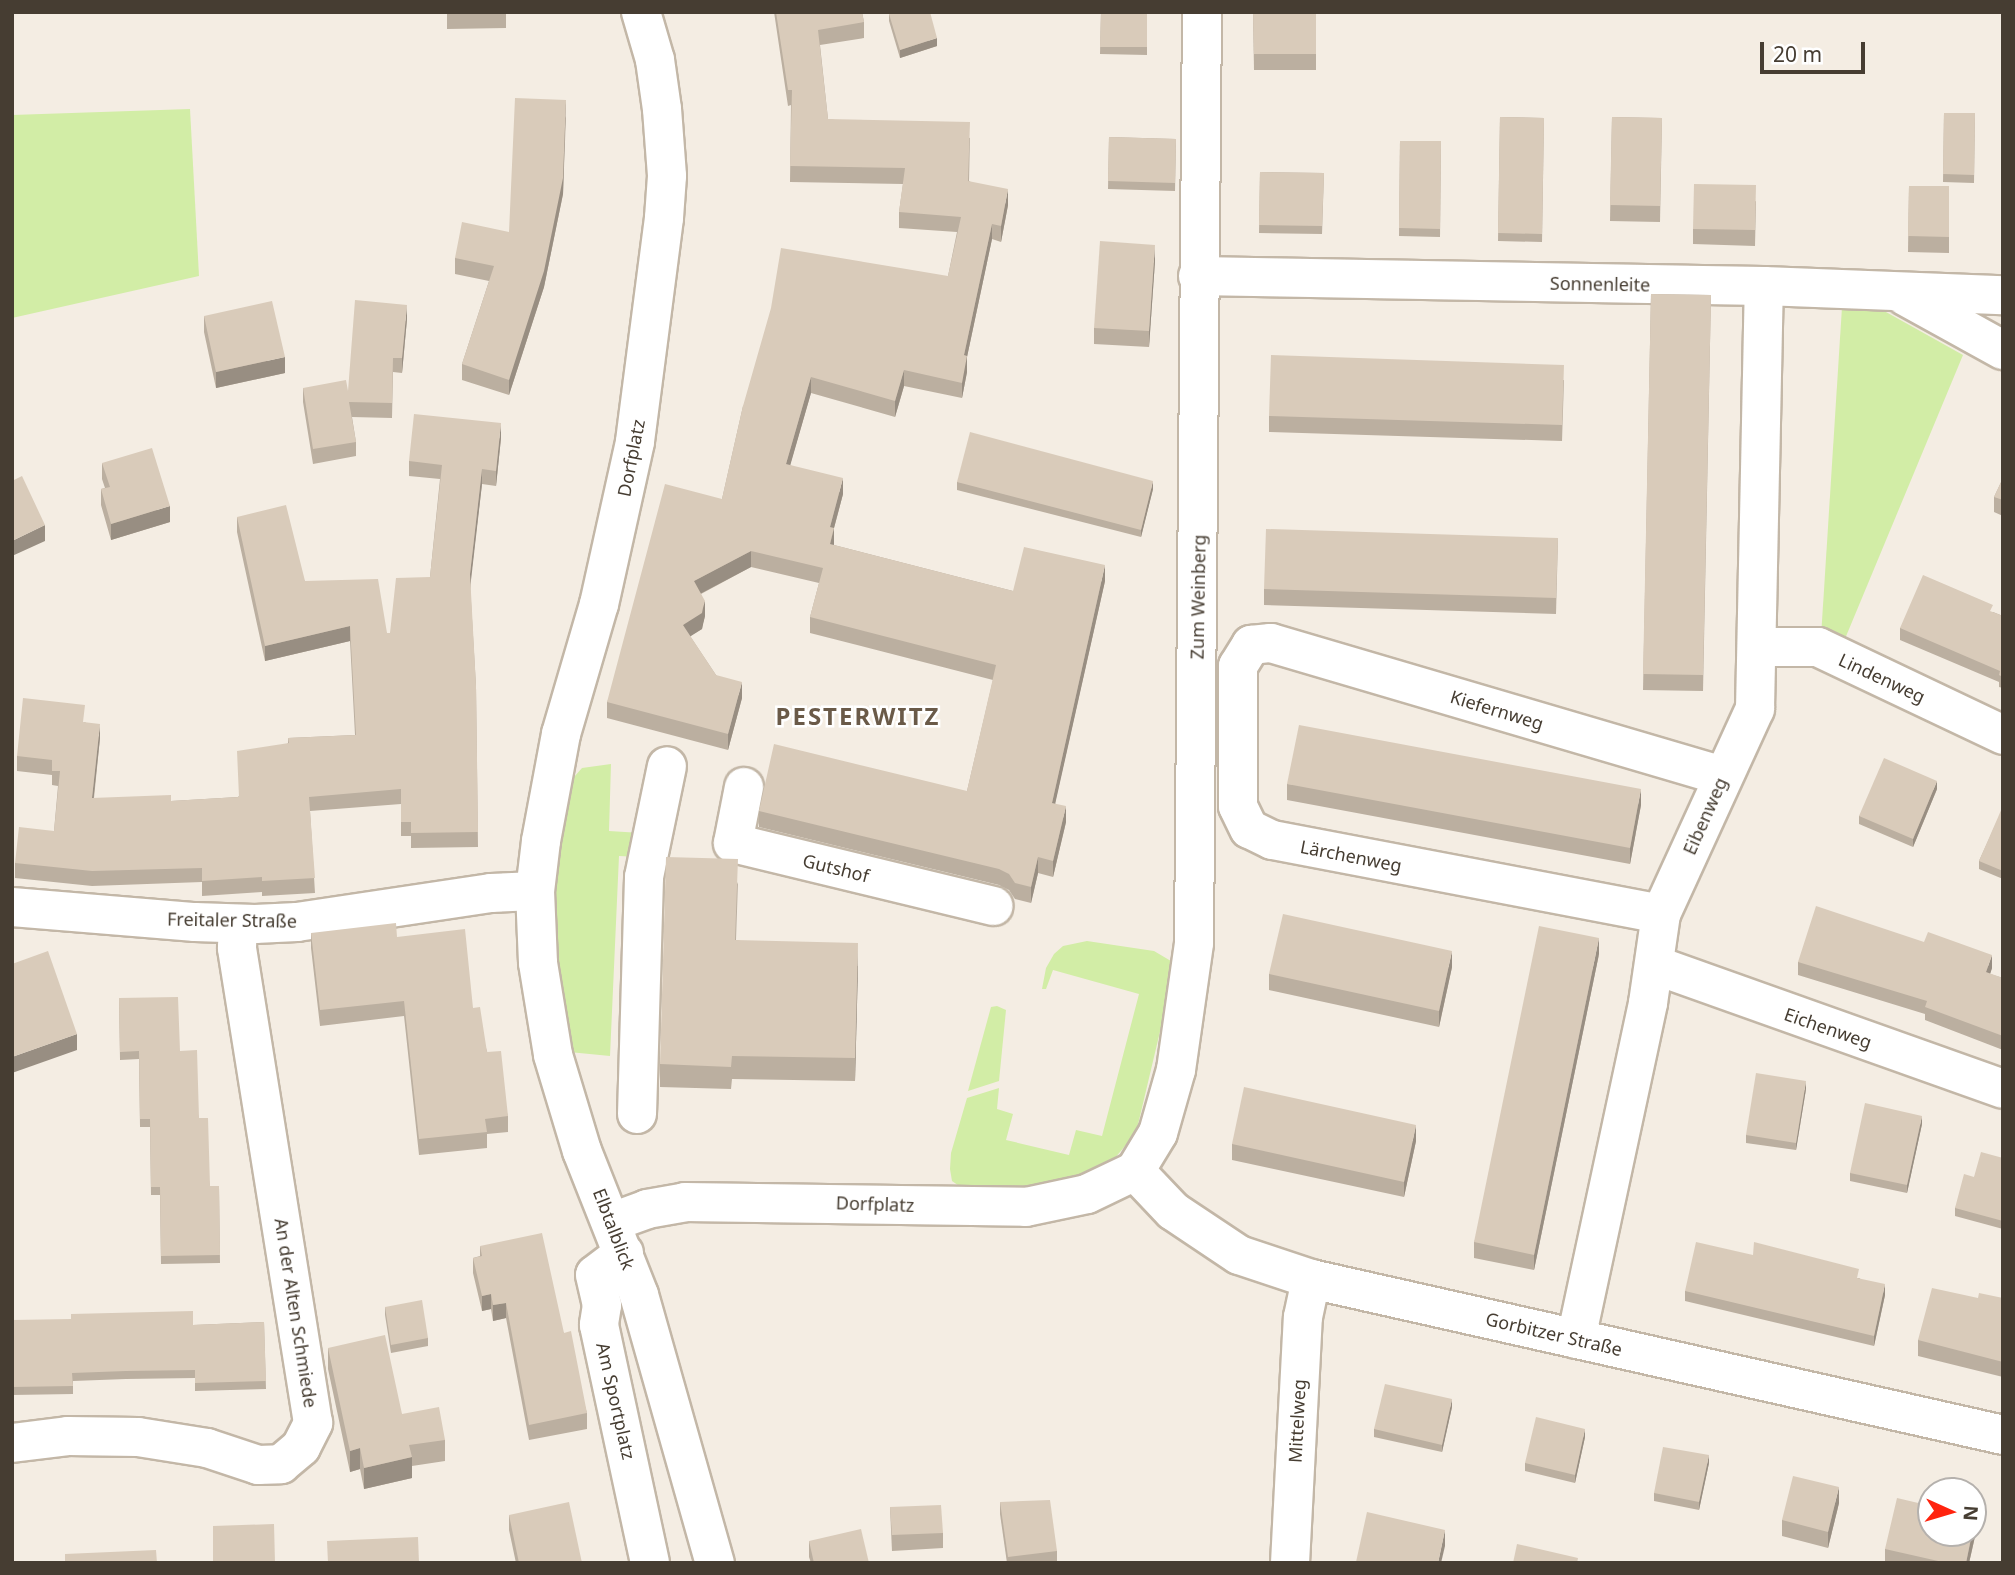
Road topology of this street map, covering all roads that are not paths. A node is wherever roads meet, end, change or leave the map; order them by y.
1 (1202, 12) edge
2 (649, 14) edge
3 (1198, 276) junction
4 (1764, 286) junction
5 (1900, 293) junction
6 (2003, 295) edge
7 (2003, 350) edge
8 (1271, 643) joint
9 (1757, 647) junction
10 (2003, 735) edge
11 (667, 766) dead end
12 (1722, 776) junction
13 (744, 787) dead end
14 (535, 891) junction
15 (994, 906) dead end
16 (12, 907) edge
17 (1661, 914) junction
18 (238, 924) junction
19 (1655, 965) junction
20 (2003, 1089) edge
21 (637, 1114) dead end
22 (1135, 1171) junction
23 (618, 1238) junction
24 (1311, 1279) junction
25 (1576, 1339) junction
26 (2003, 1435) edge
27 (12, 1443) edge
28 (650, 1563) edge
29 (715, 1563) edge
30 (1290, 1563) edge

1 - 3 street, Zum Weinberg
2 - 14 street, Dorfplatz
3 - 4 street, Sonnenleite
3 - 22 street, Zum Weinberg
4 - 5 street, Sonnenleite
4 - 9 street, Eibenweg
5 - 6 street, Sonnenleite
5 - 7 street
8 - 12 street, Kiefernweg
8 - 17 street, Lärchenweg
9 - 10 street, Lindenweg
9 - 12 street, Eibenweg
11 - 21 street
12 - 17 street, Eibenweg
13 - 15 street, Gutshof
14 - 18 street, Freitaler Straße
14 - 23 street, Elbtalblick
16 - 18 street, Freitaler Straße
17 - 19 street, Eibenweg
18 - 27 street, An der Alten Schmiede
19 - 20 street, Eichenweg
19 - 25 street, Eibenweg
22 - 23 street, Dorfplatz
22 - 24 street, Gorbitzer Straße
23 - 28 street, Am Sportplatz
23 - 29 street, Elbtalblick
24 - 25 street, Gorbitzer Straße
24 - 30 street, Mittelweg
25 - 26 street, Gorbitzer Straße

